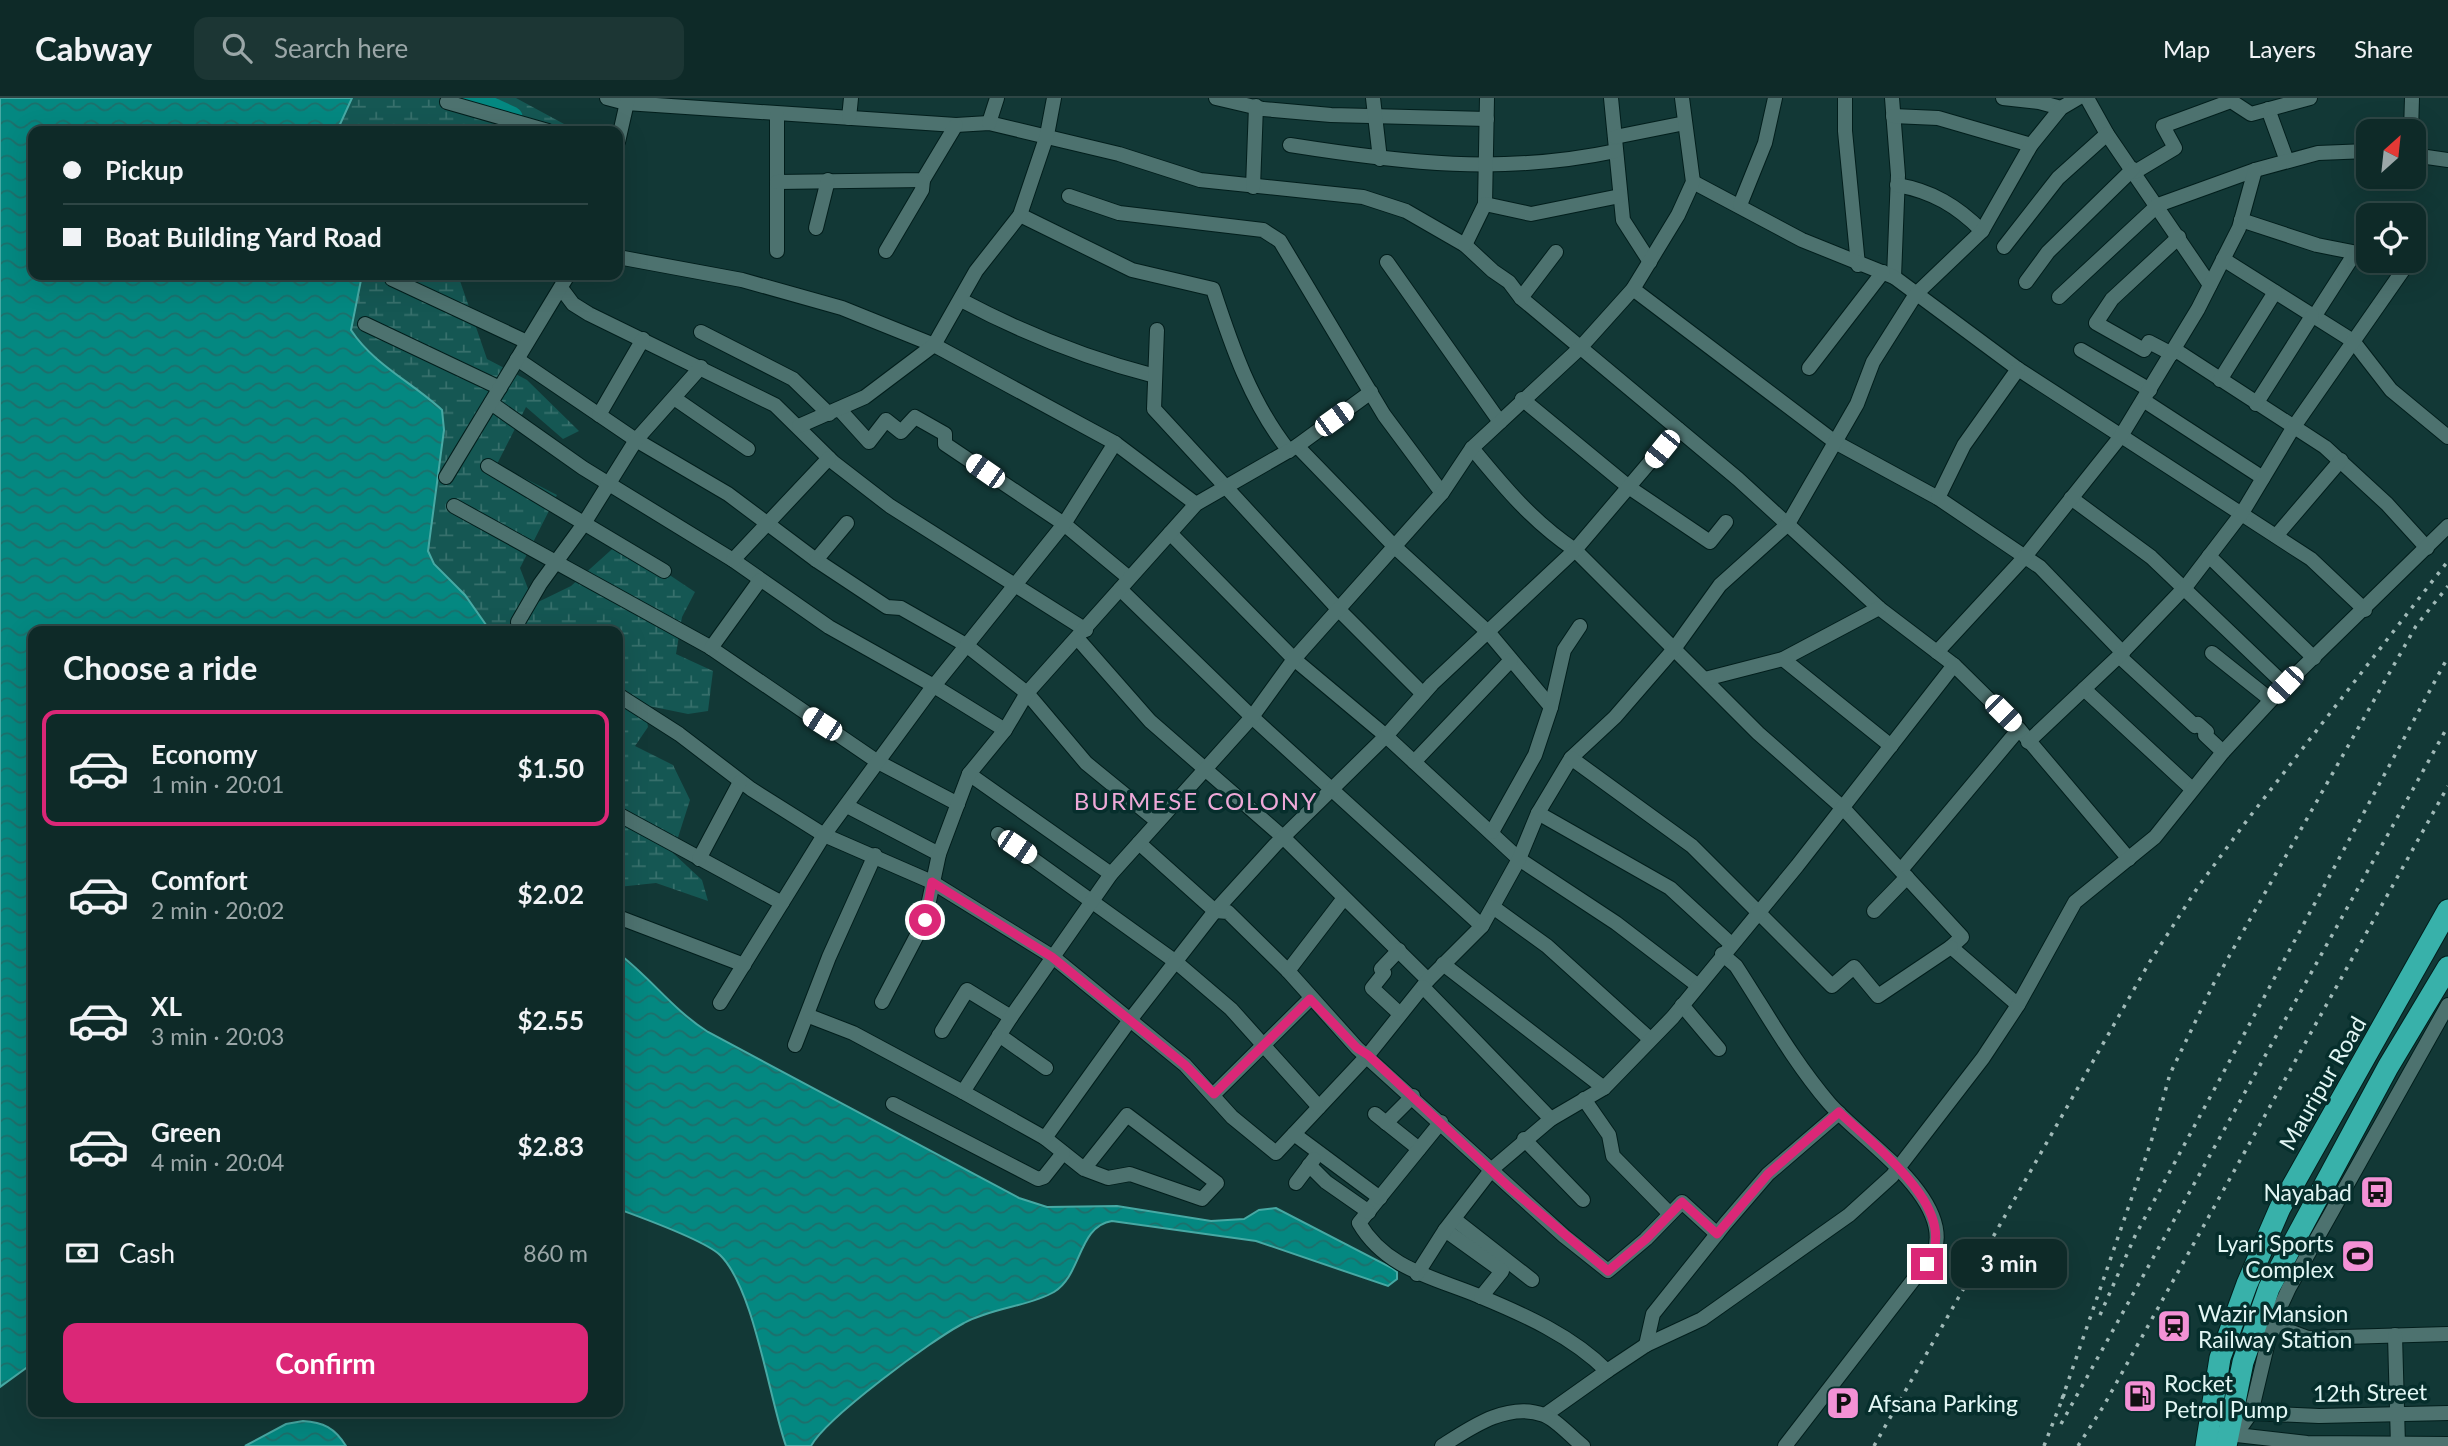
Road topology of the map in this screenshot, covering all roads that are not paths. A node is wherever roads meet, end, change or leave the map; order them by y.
1 (607, 98) edge
2 (851, 98) edge
3 (997, 98) edge
4 (1054, 98) edge
5 (1373, 98) edge
6 (1487, 98) edge
7 (1611, 98) edge
8 (1682, 98) edge
9 (1775, 98) edge
10 (1845, 98) edge
11 (1892, 98) edge
12 (2003, 98) edge
13 (2078, 98) edge
14 (2087, 98) edge
15 (2310, 98) edge
16 (2412, 98) edge
17 (1225, 99) edge
18 (627, 101) edge
19 (2283, 101) edge
20 (447, 102) dead end
21 (724, 104) edge
22 (1295, 105) edge
23 (1256, 106) junction
24 (2061, 108) junction
25 (2268, 109) junction
26 (777, 115) junction
27 (1377, 115) junction
28 (1893, 116) junction
29 (849, 118) junction
30 (1487, 119) junction
31 (2411, 119) edge
32 (989, 123) junction
33 (1685, 123) junction
34 (956, 125) junction
35 (531, 126) edge
36 (622, 126) edge
37 (2107, 134) junction
38 (1047, 135) junction
39 (1615, 144) junction
40 (1290, 145) dead end
41 (2031, 145) junction
42 (2356, 151) edge
43 (2426, 157) edge
44 (1380, 159) junction
45 (2448, 160) edge
46 (2287, 161) junction
47 (1486, 167) junction
48 (2134, 170) junction
49 (2255, 170) junction
50 (828, 180) junction
51 (923, 180) junction
52 (777, 182) junction
53 (1693, 182) junction
54 (1897, 185) junction
55 (1253, 187) junction
56 (1069, 196) dead end
57 (1620, 196) junction
58 (1485, 204) junction
59 (1740, 205) junction
60 (2158, 205) junction
61 (1020, 215) junction
62 (2241, 220) junction
63 (816, 228) dead end
64 (1982, 231) junction
65 (2179, 237) junction
66 (1465, 245) junction
67 (2004, 247) dead end
68 (778, 251) dead end
69 (886, 251) dead end
70 (1556, 252) dead end
71 (2356, 253) edge
72 (623, 258) edge
73 (2223, 259) junction
74 (2356, 261) edge
75 (1387, 262) dead end
76 (1650, 262) junction
77 (1858, 265) junction
78 (2401, 273) edge
79 (1889, 275) junction
80 (394, 280) edge
81 (565, 281) edge
82 (2026, 282) dead end
83 (2210, 285) junction
84 (1633, 289) junction
85 (2275, 292) junction
86 (1916, 294) junction
87 (2059, 296) dead end
88 (1521, 298) junction
89 (961, 300) junction
90 (2313, 317) junction
91 (365, 324) dead end
92 (1157, 330) dead end
93 (701, 332) dead end
94 (643, 339) junction
95 (2353, 341) junction
96 (527, 342) junction
97 (934, 345) junction
98 (1580, 348) junction
99 (2081, 350) dead end
100 (2173, 352) junction
101 (517, 359) junction
102 (701, 367) junction
103 (1809, 368) dead end
104 (2018, 369) junction
105 (1155, 376) junction
106 (2220, 380) junction
107 (500, 388) junction
108 (1371, 392) junction
109 (2147, 395) junction
110 (674, 398) junction
111 (1522, 399) junction
112 (491, 403) junction
113 (2256, 404) junction
114 (835, 412) junction
115 (599, 415) junction
116 (1500, 422) junction
117 (799, 426) junction
118 (2292, 428) junction
119 (1678, 429) junction
120 (2121, 436) junction
121 (2448, 437) edge
122 (636, 440) junction
123 (1835, 442) junction
124 (1115, 443) junction
125 (1472, 448) junction
126 (748, 449) dead end
127 (1293, 449) junction
128 (829, 458) junction
129 (2341, 460) junction
130 (488, 466) dead end
131 (446, 477) dead end
132 (2263, 478) junction
133 (608, 483) junction
134 (1229, 487) junction
135 (1630, 488) junction
136 (1442, 493) junction
137 (2071, 498) junction
138 (1938, 499) junction
139 (1196, 505) junction
140 (454, 506) dead end
141 (2242, 513) junction
142 (1726, 522) dead end
143 (768, 523) junction
144 (847, 523) dead end
145 (1064, 524) junction
146 (1788, 524) junction
147 (583, 525) junction
148 (2448, 526) edge
149 (1170, 533) junction
150 (2276, 536) junction
151 (1395, 547) junction
152 (2427, 548) junction
153 (1576, 550) junction
154 (2208, 556) junction
155 (2023, 559) junction
156 (816, 560) junction
157 (557, 561) junction
158 (733, 561) junction
159 (664, 571) dead end
160 (760, 580) junction
161 (1125, 583) junction
162 (1017, 586) junction
163 (2182, 589) junction
164 (1879, 608) junction
165 (1339, 610) junction
166 (2365, 610) junction
167 (518, 626) edge
168 (1580, 626) dead end
169 (1489, 633) junction
170 (1082, 635) junction
171 (966, 645) junction
172 (710, 648) junction
173 (1674, 649) junction
174 (1937, 652) junction
175 (2212, 653) dead end
176 (2121, 654) junction
177 (2314, 658) junction
178 (1294, 659) junction
179 (1783, 659) junction
180 (1511, 660) junction
181 (1954, 665) junction
182 (1705, 679) junction
183 (2285, 685) junction
184 (934, 686) junction
185 (2084, 689) junction
186 (1027, 693) junction
187 (1423, 694) junction
188 (623, 698) edge
189 (2271, 701) junction
190 (1551, 707) junction
191 (1252, 717) junction
192 (1004, 730) junction
193 (1385, 736) junction
194 (2023, 736) junction
195 (1891, 746) junction
196 (2223, 752) junction
197 (1572, 758) junction
198 (878, 762) junction
199 (1414, 762) junction
200 (1206, 769) junction
201 (969, 774) junction
202 (740, 782) junction
203 (2192, 789) junction
204 (1333, 791) junction
205 (958, 804) junction
206 (847, 806) junction
207 (1843, 808) junction
208 (1538, 813) junction
209 (623, 817) edge
210 (1157, 821) junction
211 (1492, 832) junction
212 (998, 834) dead end
213 (824, 835) junction
214 (1284, 838) junction
215 (1139, 843) junction
216 (939, 854) junction
217 (875, 855) junction
218 (699, 859) junction
219 (1519, 859) junction
220 (2129, 859) junction
221 (1904, 873) junction
222 (1111, 874) junction
223 (932, 882) junction
224 (1091, 898) junction
225 (1344, 898) junction
226 (782, 904) junction
227 (1493, 907) junction
228 (2448, 910) edge
229 (1215, 911) junction
230 (1758, 911) junction
231 (1874, 911) dead end
232 (623, 919) edge
233 (1482, 926) junction
234 (1951, 947) junction
235 (1727, 949) junction
236 (1399, 950) junction
237 (1052, 957) junction
238 (1176, 962) junction
239 (1443, 964) junction
240 (744, 965) junction
241 (2448, 967) edge
242 (1288, 971) junction
243 (1425, 983) junction
244 (1697, 985) junction
245 (1310, 999) junction
246 (882, 1002) dead end
247 (720, 1003) dead end
248 (1682, 1005) junction
249 (2018, 1005) junction
250 (2448, 1005) edge
251 (1400, 1014) junction
252 (809, 1016) junction
253 (1010, 1017) junction
254 (1129, 1020) junction
255 (942, 1031) dead end
256 (999, 1035) junction
257 (1650, 1039) junction
258 (795, 1045) dead end
259 (1264, 1045) junction
260 (1719, 1049) dead end
261 (1368, 1055) junction
262 (1046, 1068) dead end
263 (1604, 1088) junction
264 (963, 1092) junction
265 (1214, 1094) junction
266 (1413, 1096) junction
267 (1584, 1099) junction
268 (893, 1104) dead end
269 (1319, 1107) junction
270 (1839, 1112) junction
271 (1551, 1119) junction
272 (1441, 1122) junction
273 (1294, 1134) junction
274 (1045, 1138) junction
275 (1524, 1139) junction
276 (1419, 1149) junction
277 (1063, 1153) junction
278 (1320, 1153) junction
279 (1309, 1165) junction
280 (1084, 1169) junction
281 (1492, 1169) junction
282 (1899, 1169) junction
283 (1296, 1183) dead end
284 (1380, 1198) junction
285 (1583, 1200) dead end
286 (1368, 1212) junction
287 (1670, 1214) junction
288 (1449, 1225) junction
289 (1717, 1234) junction
290 (1417, 1274) junction
291 (1532, 1280) dead end
292 (1481, 1297) junction
293 (2272, 1325) junction
294 (2448, 1334) edge
295 (2395, 1335) junction
296 (1646, 1345) junction
297 (1607, 1371) junction
298 (2251, 1413) junction
299 (2448, 1413) edge
300 (1545, 1415) junction
301 (2398, 1416) junction
302 (2227, 1440) edge
303 (2448, 1444) edge
304 (2398, 1445) edge
305 (1442, 1446) edge
306 (1583, 1446) edge
307 (1785, 1446) edge
308 (2206, 1446) edge

1 - 18 street
2 - 29 street
3 - 32 street
4 - 38 street
5 - 27 street
6 - 30 street
7 - 39 street
8 - 33 street
9 - 59 street
10 - 77 street
11 - 28 street
12 - 24 street
13 - 24 street
14 - 37 street
15 - 19 street
16 - 31 street
17 - 23 street
18 - 21 street
18 - 36 street
19 - 25 street
20 - 35 street
21 - 26 street
22 - 23 street
22 - 27 street
23 - 55 street
24 - 41 street
25 - 46 street
25 - 48 street
26 - 29 street
26 - 52 street
27 - 30 street
27 - 44 street
28 - 41 street
28 - 54 street
29 - 34 street
30 - 47 street
32 - 34 street
32 - 38 street
33 - 39 street
33 - 53 street
34 - 51 street
37 - 48 street
37 - 67 street
38 - 55 street
38 - 61 street
39 - 47 street
39 - 57 street
40 - 44 street
41 - 64 street
42 - 46 street
43 - 45 street
44 - 47 street
46 - 49 street
47 - 58 street
48 - 60 street
48 - 82 street
49 - 60 street
49 - 62 street
50 - 51 street
50 - 52 street
50 - 63 street
51 - 69 street
52 - 68 street
53 - 59 street
53 - 76 street
54 - 64 street
54 - 79 street
55 - 66 street
56 - 108 street
57 - 58 street
57 - 76 street
58 - 66 street
59 - 77 street
60 - 65 street
60 - 87 street
61 - 89 street
61 - 127 street
62 - 71 street
62 - 73 street
64 - 86 street
65 - 83 street
65 - 100 street
66 - 88 street
70 - 88 street
72 - 97 street
73 - 83 street
73 - 85 street
74 - 90 street
75 - 116 street
76 - 84 street
77 - 79 street
78 - 95 street
79 - 86 street
79 - 103 street
80 - 96 street
81 - 94 street
81 - 96 street
83 - 100 street
84 - 98 street
84 - 123 street
85 - 90 street
85 - 106 street
86 - 104 street
86 - 123 street
88 - 98 street
89 - 97 street
89 - 105 street
90 - 95 street
90 - 113 street
91 - 107 street
92 - 105 street
93 - 114 street
94 - 102 street
94 - 115 street
95 - 118 street
95 - 121 street
96 - 101 street
97 - 114 street
97 - 124 street
98 - 111 street
98 - 119 street
99 - 109 street
100 - 106 street
100 - 109 street
101 - 107 street
101 - 115 street
102 - 110 street
102 - 117 street
104 - 120 street
104 - 138 street
105 - 134 street
106 - 113 street
107 - 112 street
108 - 127 street
108 - 136 street
109 - 120 street
109 - 132 street
110 - 122 street
110 - 126 street
111 - 116 street
111 - 135 street
112 - 131 street
112 - 133 street
113 - 118 street
114 - 117 street
114 - 145 street
115 - 122 street
116 - 125 street
117 - 128 street
118 - 129 street
118 - 132 street
119 - 135 street
119 - 146 street
120 - 137 street
120 - 141 street
122 - 133 street
122 - 143 street
123 - 138 street
123 - 146 street
124 - 139 street
124 - 145 street
125 - 136 street
125 - 153 street
127 - 134 street
127 - 151 street
128 - 143 street
128 - 162 street
129 - 150 street
129 - 152 street
130 - 147 street
132 - 141 street
133 - 147 street
133 - 158 street
134 - 139 street
134 - 165 street
135 - 142 street
135 - 153 street
136 - 151 street
137 - 155 street
137 - 163 street
138 - 155 street
139 - 149 street
140 - 157 street
141 - 150 street
141 - 154 street
143 - 156 street
143 - 158 street
144 - 156 street
145 - 161 street
145 - 162 street
146 - 164 street
146 - 173 street
147 - 157 street
147 - 159 street
148 - 152 street
149 - 161 street
149 - 178 street
150 - 166 street
151 - 165 street
151 - 169 street
152 - 166 street
153 - 169 street
153 - 173 street
154 - 163 street
154 - 177 street
155 - 174 street
155 - 176 street
156 - 171 street
157 - 167 street
157 - 172 street
158 - 160 street
160 - 172 street
160 - 184 street
161 - 170 street
161 - 191 street
162 - 170 street
162 - 171 street
163 - 176 street
163 - 183 street
164 - 174 street
164 - 179 street
165 - 178 street
165 - 187 street
166 - 177 street
168 - 190 street
169 - 180 street
169 - 187 street
170 - 186 street
170 - 200 street
171 - 184 street
171 - 186 street
172 - 198 street
173 - 182 street
173 - 197 street
174 - 181 street
175 - 189 street
176 - 185 street
176 - 196 street
177 - 183 street
178 - 191 street
178 - 193 street
179 - 182 street
179 - 195 street
180 - 190 street
180 - 199 street
181 - 194 street
181 - 195 street
182 - 207 street
183 - 189 street
184 - 192 street
184 - 198 street
185 - 194 street
185 - 203 street
186 - 192 street
186 - 210 street
187 - 193 street
188 - 202 street
189 - 196 street
190 - 211 street
191 - 200 street
191 - 204 street
192 - 201 street
193 - 199 street
193 - 204 street
194 - 220 street
194 - 221 street
195 - 207 street
196 - 203 street
197 - 208 street
197 - 230 street
198 - 205 street
198 - 206 street
199 - 211 street
200 - 210 street
200 - 214 street
201 - 205 street
201 - 222 street
202 - 213 street
202 - 218 street
203 - 220 street
204 - 214 street
204 - 233 street
205 - 216 street
206 - 213 street
206 - 216 street
207 - 221 street
207 - 230 street
208 - 219 street
208 - 235 street
209 - 218 street
210 - 215 street
211 - 219 street
212 - 224 street
213 - 217 street
213 - 226 street
214 - 225 street
214 - 229 street
215 - 222 street
215 - 229 street
216 - 223 street
217 - 223 street
217 - 252 street
218 - 226 street
219 - 227 street
219 - 244 street
220 - 249 street
221 - 231 street
221 - 234 street
222 - 224 street
223 - 237 street
223 - 246 street
224 - 237 street
224 - 238 street
225 - 236 street
225 - 242 street
226 - 240 street
227 - 233 street
227 - 257 street
228 - 308 highway, Mauripur Road
229 - 238 street
229 - 242 street
230 - 234 street
230 - 235 street
232 - 240 street
233 - 239 street
234 - 249 street
235 - 244 street
235 - 270 street
236 - 243 street
236 - 251 street
237 - 253 street
237 - 254 street
238 - 254 street
238 - 259 street
239 - 243 street
239 - 263 street
240 - 247 street
241 - 302 highway
242 - 245 street
243 - 251 street
243 - 271 street
244 - 248 street
245 - 259 street
245 - 261 street
248 - 257 street
248 - 260 street
249 - 282 street
250 - 293 street
251 - 261 street
252 - 258 street
252 - 264 street
253 - 255 street
253 - 256 street
254 - 265 street
254 - 274 street
256 - 262 street
256 - 264 street
257 - 263 street
259 - 265 street
259 - 269 street
261 - 266 street
261 - 269 street
263 - 267 street
264 - 274 street
265 - 273 street
266 - 272 street
266 - 276 street
267 - 271 street
267 - 287 street
268 - 277 street
269 - 273 street
270 - 282 street
270 - 289 street
271 - 275 street
272 - 276 street
272 - 281 street
273 - 278 street
274 - 277 street
275 - 281 street
275 - 285 street
276 - 284 street
277 - 280 street
278 - 279 street
278 - 284 street
279 - 283 street
279 - 286 street
280 - 280 street
281 - 287 street
281 - 288 street
282 - 296 street
282 - 307 street
284 - 286 street
286 - 290 street
287 - 289 street
288 - 290 street
288 - 291 street
288 - 292 street
289 - 296 street
290 - 292 street
292 - 297 street
293 - 295 street
293 - 298 street
294 - 295 street
295 - 301 street
296 - 297 street
297 - 300 street
298 - 301 street, 12th Street
298 - 302 street
299 - 301 street, 12th Street
300 - 305 street
300 - 306 street
301 - 304 street
302 - 304 street
303 - 304 street

